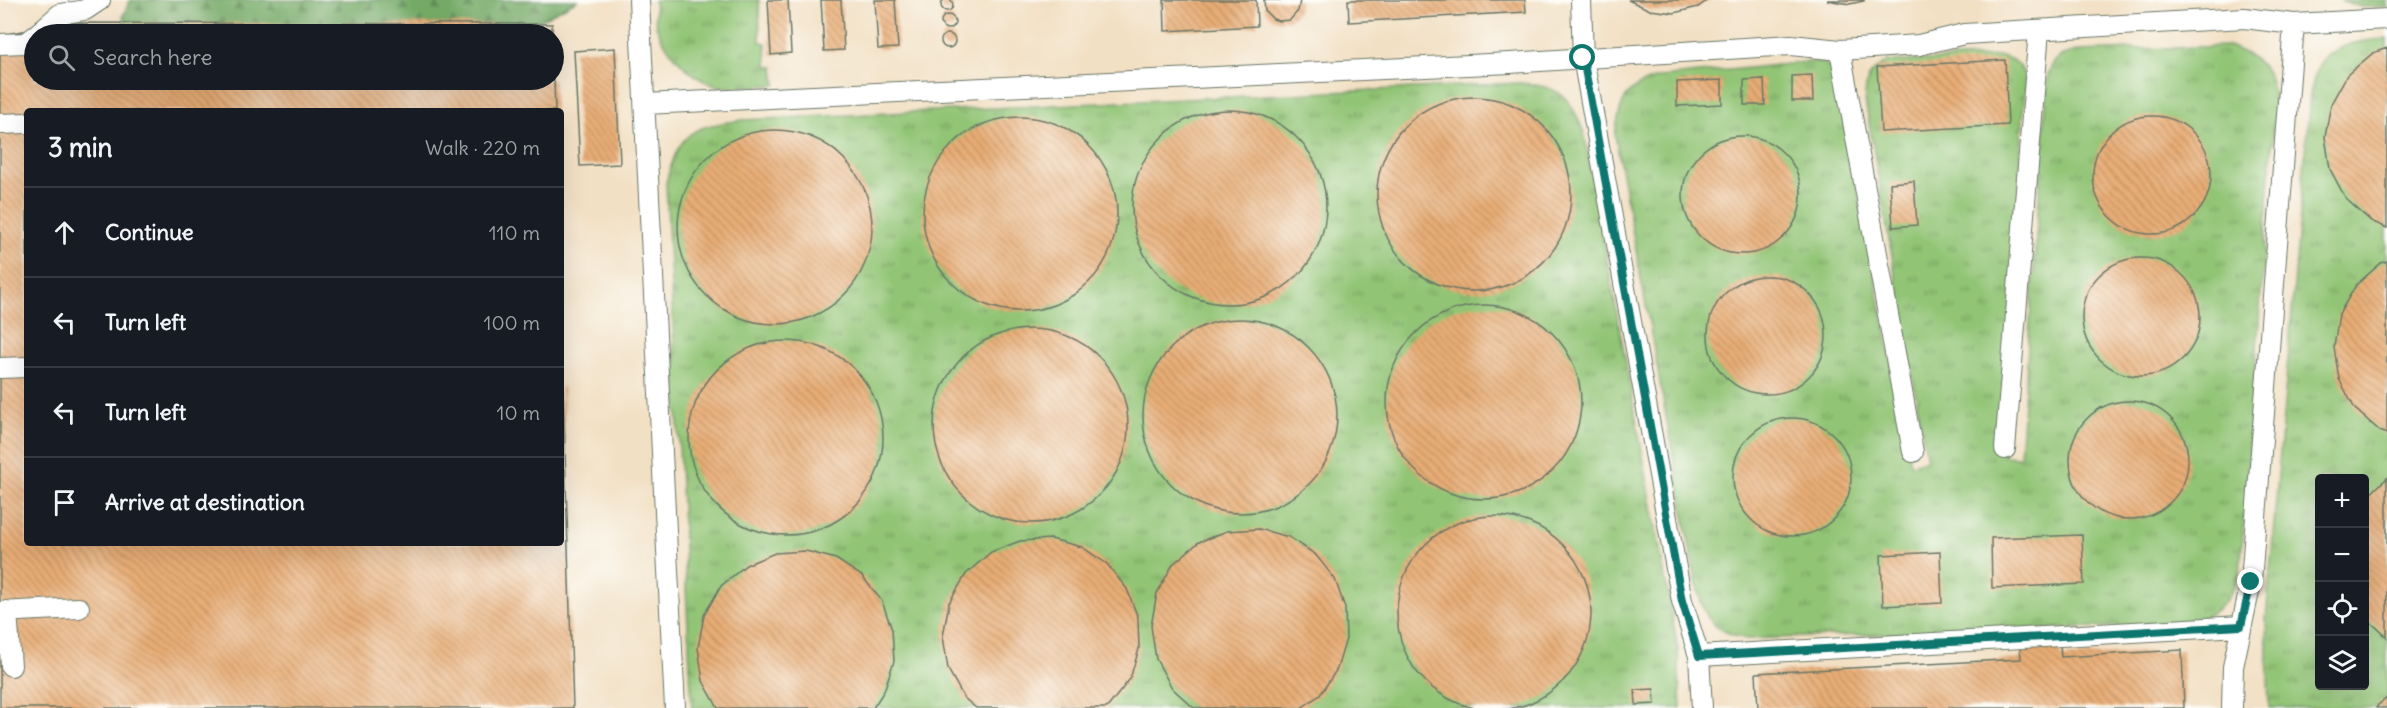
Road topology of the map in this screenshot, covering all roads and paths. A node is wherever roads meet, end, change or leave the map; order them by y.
1 (100, 0) edge
2 (639, 0) edge
3 (1581, 0) edge
4 (2387, 20) edge
5 (49, 24) edge
6 (2295, 24) junction
7 (2039, 30) junction
8 (24, 43) edge
9 (0, 44) edge
10 (1840, 50) junction
11 (1583, 58) junction
12 (645, 104) junction
13 (24, 123) edge
14 (0, 124) edge
15 (24, 367) edge
16 (0, 368) edge
17 (2005, 449) dead end
18 (1913, 452) dead end
19 (79, 608) dead end
20 (3, 611) edge
21 (2241, 626) junction
22 (1699, 656) junction
23 (11, 666) dead end
24 (675, 708) edge
25 (1702, 708) edge
26 (2232, 708) edge

1 - 5 lane
2 - 12 lane
3 - 11 lane
4 - 6 lane
6 - 7 lane
6 - 21 lane
7 - 10 lane
7 - 17 lane
8 - 9 lane
10 - 11 lane
10 - 18 lane
11 - 12 lane
11 - 22 lane
12 - 24 lane
13 - 14 lane
15 - 16 lane
19 - 20 lane
20 - 23 lane
21 - 22 lane
21 - 26 lane
22 - 25 lane

